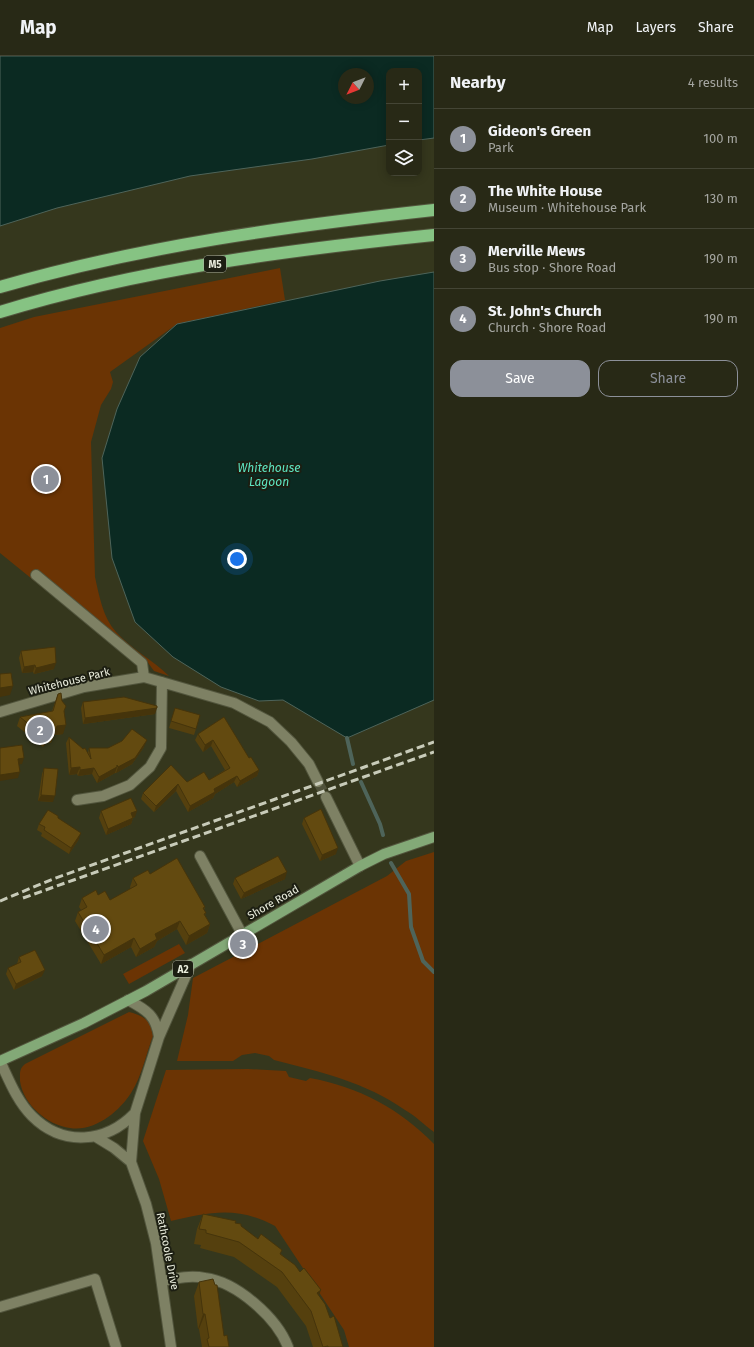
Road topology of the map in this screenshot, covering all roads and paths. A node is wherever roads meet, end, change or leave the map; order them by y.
1 (434, 210) edge
2 (434, 235) edge
3 (0, 287) edge
4 (0, 312) edge
5 (36, 575) dead end
6 (144, 677) junction
7 (162, 682) junction
8 (0, 712) edge
9 (318, 782) tunnel mouth
10 (326, 797) tunnel mouth
11 (77, 800) dead end
12 (434, 837) edge
13 (200, 856) dead end
14 (360, 866) junction
15 (242, 934) junction
16 (191, 964) junction
17 (128, 1000) junction
18 (159, 1037) junction
19 (0, 1061) edge
20 (135, 1113) junction
21 (96, 1137) junction
22 (131, 1162) junction
23 (162, 1280) junction
24 (0, 1307) edge
25 (116, 1347) edge
26 (171, 1347) edge
27 (288, 1347) edge

1 - 3 highway, M5
2 - 4 highway, M5
5 - 6 street
6 - 7 street
6 - 8 street, Whitehouse Park
7 - 9 street
7 - 11 street
10 - 14 street
12 - 14 main road, Shore Road / A2
13 - 15 street
14 - 15 main road, Shore Road / A2
15 - 16 main road, Shore Road / A2
16 - 17 main road, Shore Road / A2
16 - 18 street, Rathcoole Drive
17 - 18 street
17 - 19 main road, Shore Road / A2
18 - 20 street, Rathcoole Drive
19 - 21 street
20 - 21 street
20 - 22 street, Rathcoole Drive
21 - 22 street
22 - 23 street, Rathcoole Drive
23 - 26 street, Rathcoole Drive
23 - 27 street
24 - 25 street

